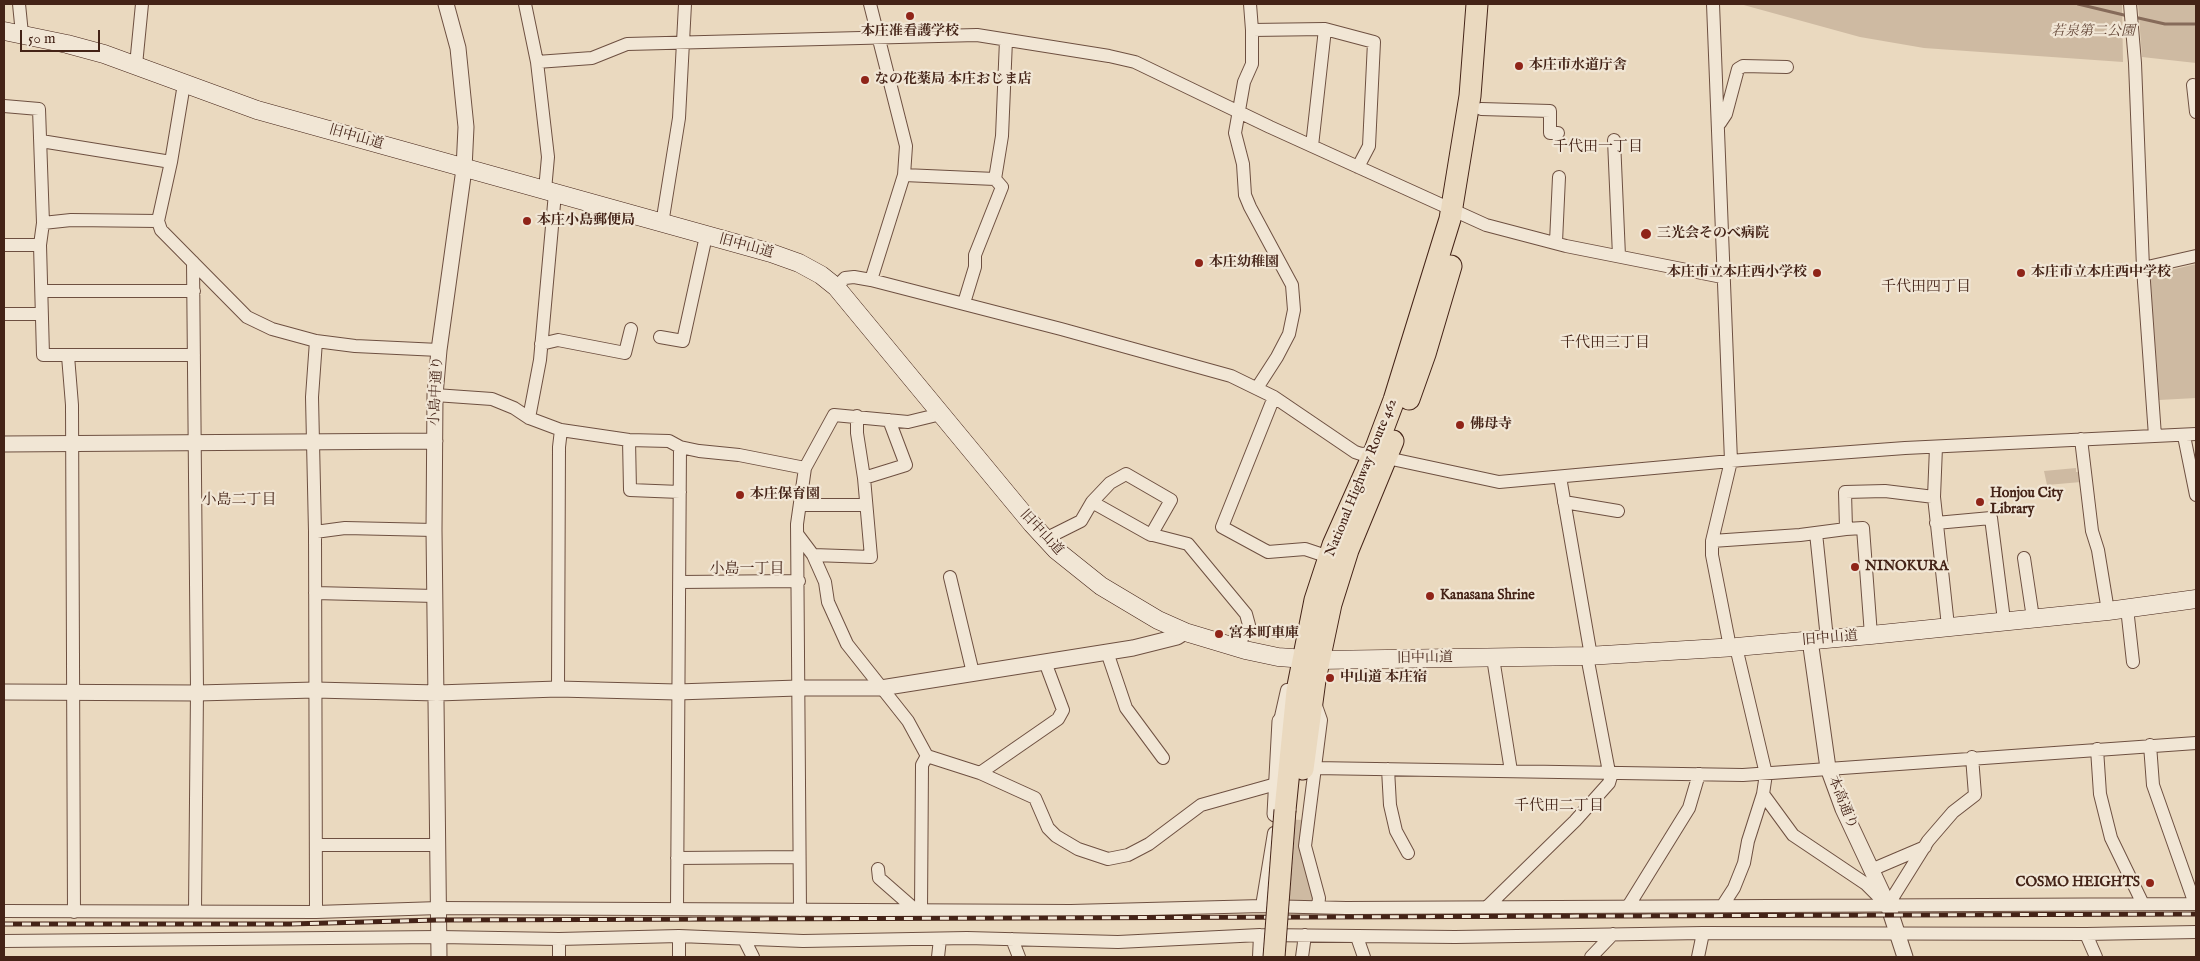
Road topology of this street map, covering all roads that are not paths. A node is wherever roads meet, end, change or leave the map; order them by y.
1 (19, 4) edge
2 (133, 4) edge
3 (142, 4) edge
4 (446, 4) edge
5 (525, 4) edge
6 (685, 4) edge
7 (870, 4) edge
8 (1250, 4) edge
9 (1478, 4) edge
10 (1491, 4) edge
11 (1713, 4) edge
12 (2130, 13) edge
13 (141, 26) junction
14 (1325, 29) junction
15 (1252, 30) junction
16 (4, 31) edge
17 (22, 34) junction
18 (879, 38) junction
19 (1006, 40) junction
20 (684, 41) junction
21 (537, 62) junction
22 (136, 65) junction
23 (1787, 67) dead end
24 (184, 84) junction
25 (2193, 85) dead end
26 (4, 106) edge
27 (1481, 109) junction
28 (1240, 111) junction
29 (2196, 112) edge
30 (1719, 124) junction
31 (1558, 133) dead end
32 (1614, 140) dead end
33 (41, 141) junction
34 (1312, 146) junction
35 (171, 162) junction
36 (1358, 167) junction
37 (464, 169) junction
38 (904, 175) junction
39 (1559, 177) dead end
40 (995, 178) junction
41 (550, 192) junction
42 (1457, 212) junction
43 (158, 221) junction
44 (43, 223) junction
45 (662, 224) junction
46 (706, 236) junction
47 (1556, 242) junction
48 (4, 245) edge
49 (40, 245) junction
50 (1618, 256) junction
51 (2196, 256) edge
52 (193, 262) junction
53 (2143, 268) junction
54 (1722, 277) junction
55 (871, 280) junction
56 (836, 287) junction
57 (194, 290) junction
58 (42, 291) junction
59 (964, 303) junction
60 (4, 314) edge
61 (41, 314) junction
62 (631, 329) dead end
63 (660, 336) dead end
64 (316, 341) junction
65 (541, 344) junction
66 (439, 350) junction
67 (194, 355) junction
68 (68, 356) junction
69 (1257, 388) junction
70 (435, 395) junction
71 (1274, 397) junction
72 (941, 414) junction
73 (857, 416) junction
74 (529, 418) junction
75 (889, 420) junction
76 (561, 430) junction
77 (2190, 435) edge
78 (2155, 436) junction
79 (2081, 439) junction
80 (629, 440) junction
81 (435, 441) junction
82 (312, 442) junction
83 (195, 443) junction
84 (4, 444) edge
85 (72, 444) junction
86 (680, 447) junction
87 (1936, 448) junction
88 (1372, 454) junction
89 (1731, 461) junction
90 (805, 468) junction
91 (1560, 477) junction
92 (864, 478) junction
93 (680, 492) junction
94 (2196, 495) edge
95 (1934, 497) junction
96 (1092, 502) junction
97 (1564, 502) junction
98 (800, 505) junction
99 (866, 505) junction
100 (1618, 511) dead end
101 (1936, 523) junction
102 (1846, 529) junction
103 (434, 530) junction
104 (316, 532) junction
105 (1816, 533) junction
106 (798, 534) junction
107 (1152, 535) junction
108 (1045, 539) junction
109 (1712, 541) junction
110 (814, 555) junction
111 (1329, 557) junction
112 (2024, 558) dead end
113 (950, 577) dead end
114 (799, 580) junction
115 (679, 582) junction
116 (315, 593) junction
117 (435, 596) junction
118 (2196, 599) edge
119 (2128, 608) junction
120 (2108, 611) junction
121 (2033, 618) junction
122 (2004, 620) junction
123 (1948, 626) junction
124 (1185, 632) junction
125 (1871, 635) junction
126 (1819, 640) junction
127 (1733, 647) junction
128 (1237, 648) junction
129 (1107, 652) junction
130 (1589, 656) junction
131 (1492, 658) junction
132 (1311, 659) junction
133 (1045, 662) junction
134 (2134, 662) dead end
135 (973, 673) junction
136 (798, 688) junction
137 (881, 688) junction
138 (558, 689) junction
139 (315, 690) junction
140 (74, 691) junction
141 (4, 692) edge
142 (437, 692) junction
143 (677, 692) junction
144 (197, 693) junction
145 (1305, 695) junction
146 (1280, 721) joint
147 (2196, 743) edge
148 (2150, 745) junction
149 (2097, 748) junction
150 (927, 756) junction
151 (1972, 757) junction
152 (1163, 758) dead end
153 (1314, 768) junction
154 (1828, 768) junction
155 (1388, 769) junction
156 (1511, 771) junction
157 (980, 773) junction
158 (1610, 773) junction
159 (1700, 774) junction
160 (1766, 774) junction
161 (1276, 784) junction
162 (1763, 794) junction
163 (1291, 810) junction
164 (1274, 833) joint
165 (316, 845) junction
166 (436, 845) junction
167 (1924, 847) junction
168 (1408, 853) dead end
169 (799, 857) junction
170 (677, 858) junction
171 (878, 869) dead end
172 (1871, 870) junction
173 (2143, 904) junction
174 (2195, 904) edge
175 (1629, 905) junction
176 (1723, 905) junction
177 (1888, 905) junction
178 (1262, 906) junction
179 (1488, 906) junction
180 (1318, 907) junction
181 (439, 908) junction
182 (677, 909) junction
183 (800, 910) junction
184 (916, 910) junction
185 (195, 911) junction
186 (4, 912) edge
187 (74, 912) junction
188 (316, 912) junction
189 (2196, 932) edge
190 (1702, 933) junction
191 (1899, 933) junction
192 (1613, 934) junction
193 (2086, 934) junction
194 (1260, 935) junction
195 (1305, 935) junction
196 (679, 936) junction
197 (439, 937) junction
198 (1357, 937) junction
199 (559, 939) junction
200 (744, 939) junction
201 (940, 939) junction
202 (4, 940) edge
203 (1012, 940) junction
204 (439, 957) edge
205 (559, 957) edge
206 (679, 957) edge
207 (753, 957) edge
208 (938, 957) edge
209 (1019, 957) edge
210 (1259, 957) edge
211 (1274, 957) edge
212 (1287, 957) edge
213 (1302, 957) edge
214 (1364, 957) edge
215 (1591, 957) edge
216 (1698, 957) edge
217 (1906, 957) edge
218 (2096, 957) edge

1 - 17 street
2 - 13 street
3 - 13 street
4 - 37 street, 小島中通り
5 - 21 street
6 - 20 street
7 - 18 street
8 - 15 street
9 - 42 highway, National Highway Route 462
10 - 27 highway, National Highway Route 462
11 - 30 street
12 - 53 street
13 - 22 street
14 - 15 street
14 - 34 street
14 - 36 street
15 - 28 street
16 - 17 main road, 旧中山道
17 - 22 main road, 旧中山道
18 - 19 street
18 - 20 street
18 - 38 street
19 - 28 street
19 - 40 street
20 - 21 street
20 - 45 street
21 - 41 street
22 - 24 main road, 旧中山道
23 - 30 street
24 - 35 street
24 - 37 main road, 旧中山道
25 - 29 street
26 - 33 street
27 - 31 street
27 - 42 highway, National Highway Route 462
28 - 34 street
28 - 69 street
30 - 54 street
32 - 50 street
33 - 35 street
33 - 44 street
34 - 36 street
35 - 43 street
36 - 42 street
37 - 41 main road, 旧中山道
37 - 66 street, 小島中通り
38 - 40 street
38 - 55 street
39 - 47 street
40 - 59 street
41 - 45 main road, 旧中山道
41 - 65 street
42 - 47 street
42 - 88 highway, National Highway Route 462
43 - 44 street
43 - 52 street
44 - 49 street
45 - 46 main road, 旧中山道
46 - 56 main road, 旧中山道
46 - 63 street
47 - 50 street
48 - 49 street
49 - 58 street
50 - 54 street
51 - 53 street
52 - 57 street
52 - 64 street
53 - 78 street
54 - 89 street
55 - 56 street
55 - 59 street
56 - 72 main road, 旧中山道
57 - 58 street
57 - 67 street
58 - 61 street
59 - 69 street
60 - 61 street
61 - 68 street
62 - 65 street
64 - 66 street
64 - 82 street
65 - 74 street
66 - 70 street, 小島中通り
67 - 68 street
67 - 83 street
68 - 85 street
69 - 71 street
70 - 74 street
70 - 81 street, 小島中通り
71 - 88 street
71 - 111 street
72 - 75 street
72 - 108 main road, 旧中山道
73 - 75 street
73 - 90 street
73 - 92 street
74 - 76 street
75 - 92 street
76 - 80 street
76 - 138 street
77 - 78 street
77 - 94 street
78 - 79 street
79 - 87 street
79 - 120 street
80 - 86 street
80 - 93 street
81 - 82 street, 小島中通り
81 - 103 street
82 - 83 street, 小島中通り
82 - 104 street
83 - 85 street, 小島中通り
83 - 144 street
84 - 85 street, 小島中通り
85 - 140 street
86 - 90 street
86 - 93 street
87 - 89 street
87 - 95 street
88 - 91 street
88 - 111 highway, National Highway Route 462
88 - 132 highway, National Highway Route 462
89 - 91 street
89 - 109 street
90 - 98 street
91 - 97 street
92 - 99 street
93 - 115 street
95 - 101 street
95 - 102 street
96 - 107 street
96 - 107 street
96 - 108 street
97 - 100 street
97 - 130 street
98 - 99 street
98 - 106 street
99 - 110 street
101 - 122 street
101 - 123 street
102 - 105 street
102 - 125 street
103 - 104 street
103 - 117 street
104 - 116 street
105 - 109 street
105 - 126 street
106 - 110 street
106 - 114 street
107 - 128 street
108 - 124 main road, 旧中山道
109 - 127 street
110 - 137 street
111 - 132 highway, National Highway Route 462
112 - 121 street
113 - 135 street
114 - 115 street
114 - 136 street
115 - 143 street
116 - 117 street
116 - 139 street
117 - 142 street
118 - 119 main road, 旧中山道
119 - 120 main road, 旧中山道
119 - 134 street
120 - 121 main road, 旧中山道
121 - 122 main road, 旧中山道
122 - 123 main road, 旧中山道
123 - 125 main road, 旧中山道
124 - 128 main road, 旧中山道
124 - 129 street
125 - 126 main road, 旧中山道
126 - 127 main road, 旧中山道
126 - 154 street, 本高通り
127 - 130 main road, 旧中山道
127 - 160 street
128 - 132 main road, 旧中山道
129 - 133 street
129 - 152 street
130 - 131 main road, 旧中山道
130 - 158 street
131 - 132 main road, 旧中山道
131 - 156 street
132 - 145 highway, National Highway Route 462
133 - 135 street
133 - 157 street
135 - 137 street
136 - 137 street
136 - 143 street
136 - 169 street
137 - 150 street
138 - 142 street
138 - 143 street
139 - 142 street
139 - 144 street
139 - 165 street
140 - 141 street
140 - 144 street
140 - 187 street
142 - 166 street
143 - 170 street
144 - 185 street
145 - 146 street
145 - 153 street
145 - 163 highway, National Highway Route 462
146 - 161 street
147 - 148 street
148 - 149 street
148 - 174 street
149 - 151 street
149 - 173 street
150 - 157 street
150 - 184 street
151 - 154 street
151 - 167 street
153 - 155 street
153 - 180 street
154 - 160 street
154 - 172 street, 本高通り
155 - 156 street
155 - 168 street
156 - 158 street
157 - 161 street
158 - 159 street
158 - 179 street
159 - 160 street
159 - 175 street
160 - 162 street
161 - 164 street
162 - 176 street
162 - 177 street
163 - 211 highway, National Highway Route 462, bridge
163 - 212 highway, National Highway Route 462
164 - 178 street
165 - 166 street
165 - 188 street
166 - 181 street
167 - 172 street
167 - 177 street
169 - 170 street
169 - 183 street
170 - 182 street
171 - 184 street
172 - 177 street, 本高通り
173 - 174 street
173 - 177 street
175 - 176 street
175 - 179 street
176 - 177 street
177 - 191 street, 本高通り
178 - 180 street
178 - 184 street
179 - 180 street
181 - 182 street
181 - 188 street
181 - 197 street
182 - 183 street
183 - 184 street
185 - 187 street
185 - 188 street
186 - 187 street
189 - 193 street
190 - 191 street
190 - 192 street
190 - 216 street
191 - 193 street
191 - 217 street, 本高通り
192 - 198 street
192 - 215 street
193 - 218 street
194 - 195 street
194 - 203 street
194 - 210 street
195 - 198 street
195 - 213 street
196 - 199 street
196 - 200 street
196 - 206 street
197 - 199 street
197 - 202 street
197 - 204 street
198 - 214 street
199 - 205 street
200 - 201 street
200 - 207 street
201 - 203 street
201 - 208 street
203 - 209 street

